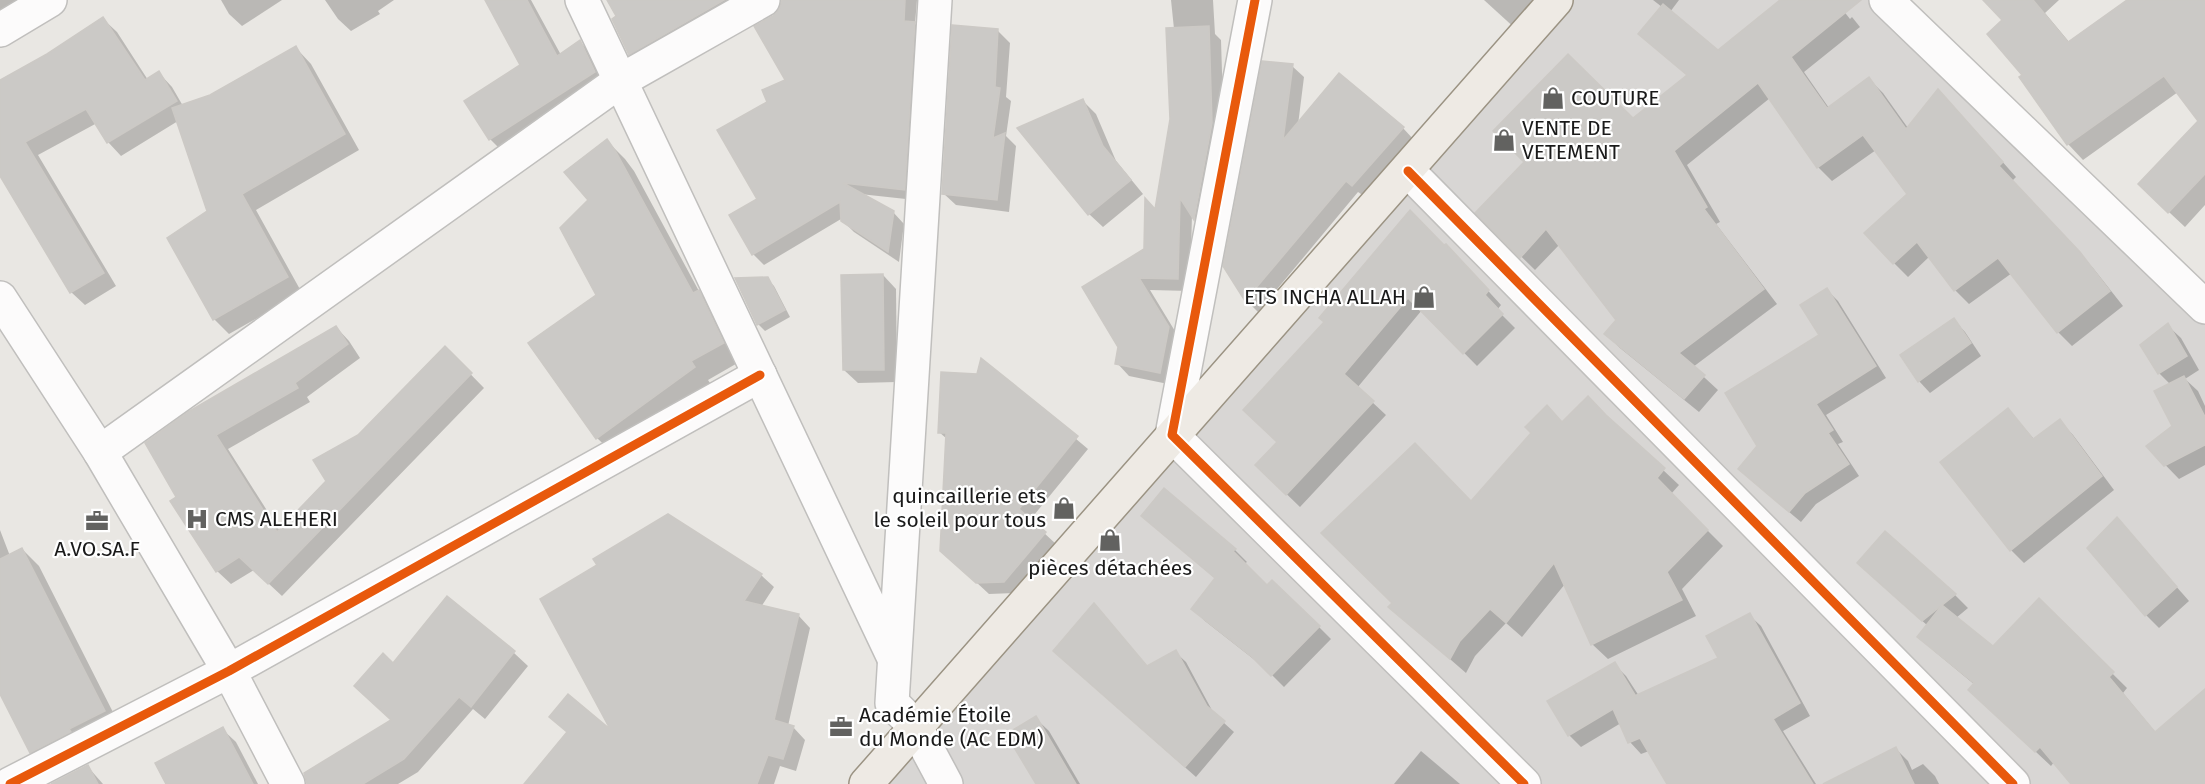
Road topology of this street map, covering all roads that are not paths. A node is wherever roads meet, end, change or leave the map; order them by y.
1 (50, 0) edge
2 (582, 0) edge
3 (763, 0) edge
4 (935, 0) edge
5 (1255, 0) edge
6 (1556, 0) edge
7 (1886, 0) edge
8 (0, 30) edge
9 (620, 81) junction
10 (1408, 171) junction
11 (0, 298) edge
12 (2205, 307) edge
13 (760, 375) junction
14 (1172, 435) junction
15 (100, 453) junction
16 (894, 658) junction
17 (229, 671) junction
18 (915, 726) junction
19 (10, 784) edge
20 (288, 784) edge
21 (866, 784) edge
22 (946, 784) edge
23 (1524, 784) edge
24 (2013, 784) edge

1 - 8 street
2 - 9 street
3 - 9 street
4 - 16 street
5 - 14 street
6 - 10 main road
7 - 12 street
9 - 13 street
9 - 15 street
10 - 14 main road
10 - 24 street
11 - 15 street
13 - 16 street
13 - 17 street
14 - 18 main road
14 - 23 street
15 - 17 street
16 - 18 street
17 - 19 street
17 - 20 street
18 - 21 main road
18 - 22 street

